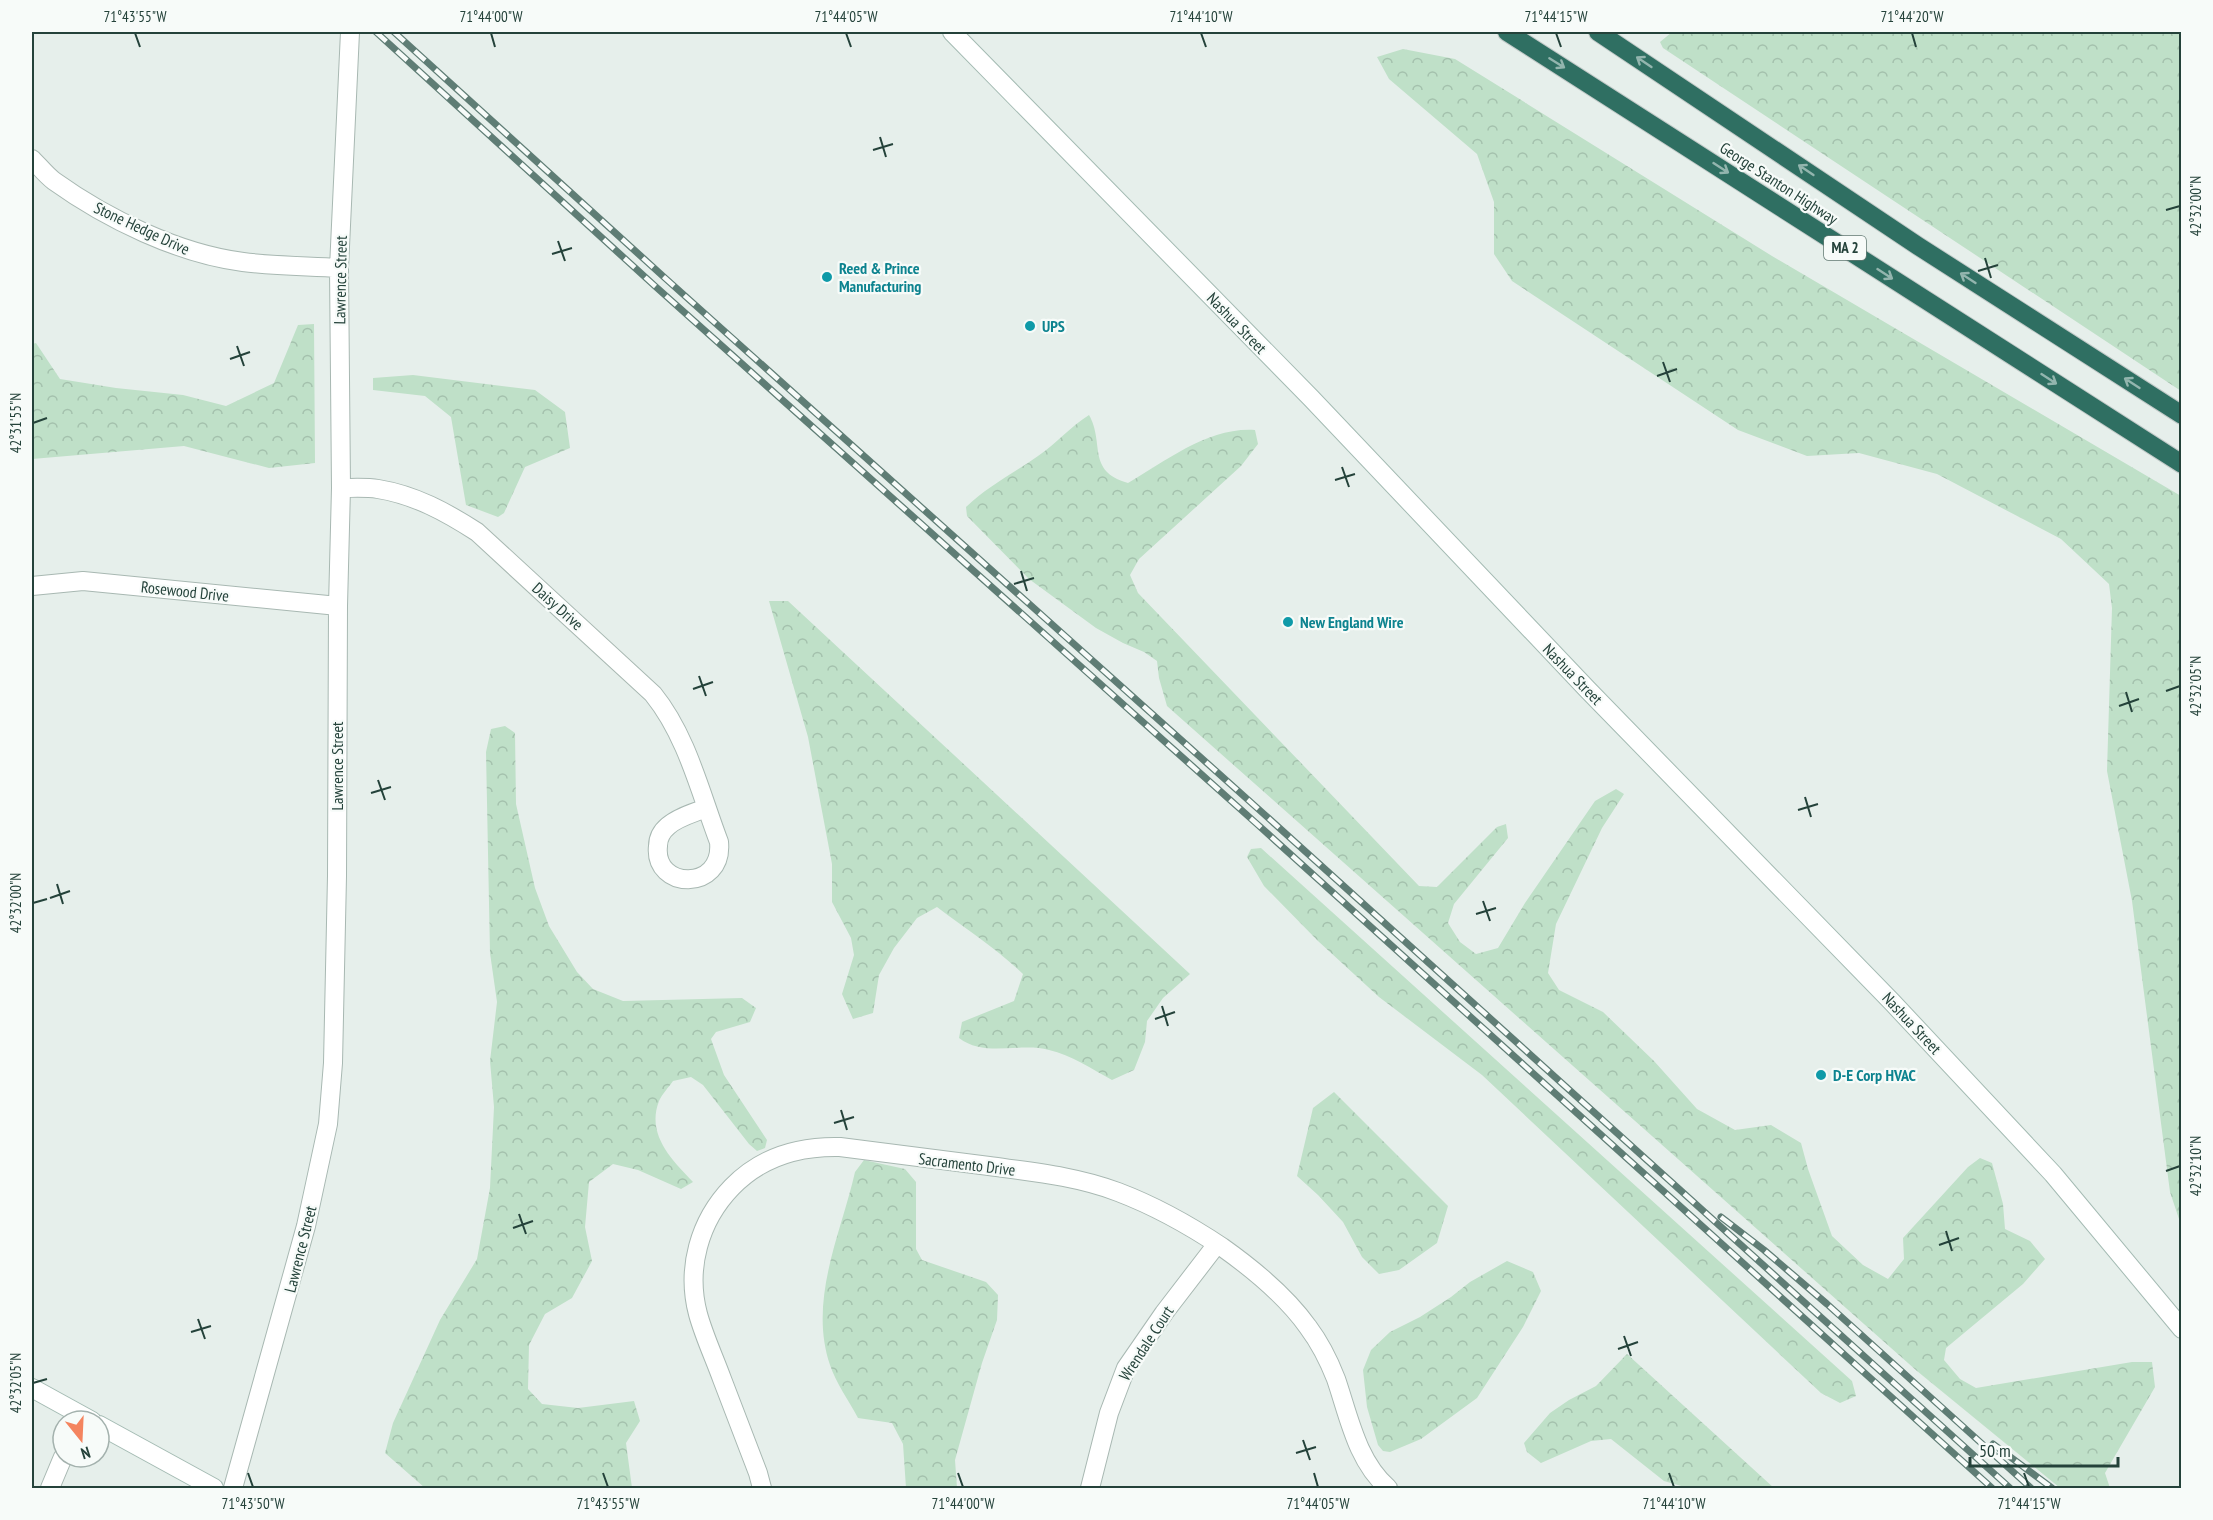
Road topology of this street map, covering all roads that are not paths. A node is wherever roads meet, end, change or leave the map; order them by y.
1 (350, 32) edge
2 (952, 32) edge
3 (1507, 32) edge
4 (1598, 32) edge
5 (32, 159) edge
6 (339, 268) junction
7 (2181, 415) edge
8 (2181, 464) edge
9 (341, 488) junction
10 (32, 586) edge
11 (338, 606) junction
12 (706, 808) dead end
13 (1217, 1244) junction
14 (2181, 1329) edge
15 (32, 1388) edge
16 (68, 1409) edge
17 (111, 1433) edge
18 (58, 1469) edge
19 (50, 1488) edge
20 (214, 1488) edge
21 (233, 1488) edge
22 (762, 1488) edge
23 (1090, 1488) edge
24 (1388, 1488) edge

1 - 6 street, Lawrence Street
2 - 14 street, Nashua Street
3 -> 8 highway, George Stanton Highway / MA 2
7 -> 4 highway, George Stanton Highway / MA 2
5 - 6 street, Stone Hedge Drive
6 - 9 street, Lawrence Street
9 - 11 street, Lawrence Street
9 - 12 street, Daisy Drive
10 - 11 street, Rosewood Drive
11 - 21 street, Lawrence Street
13 - 22 street, Sacramento Drive
13 - 23 street, Wrendale Court
13 - 24 street, Sacramento Drive
15 - 16 street
17 - 20 street
18 - 19 street

